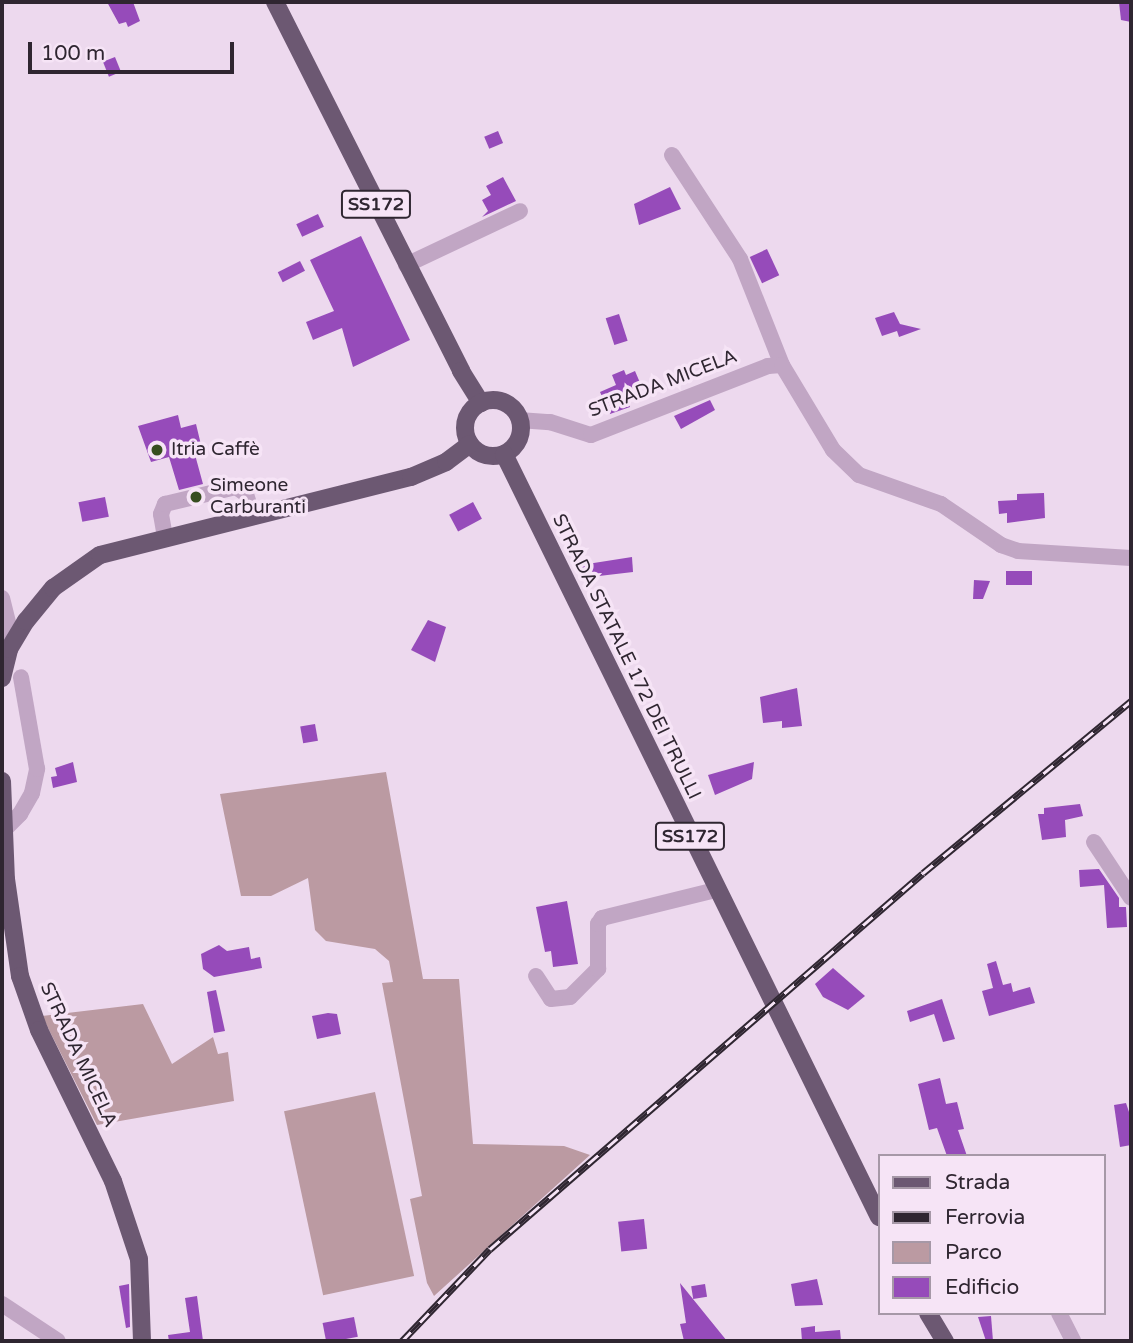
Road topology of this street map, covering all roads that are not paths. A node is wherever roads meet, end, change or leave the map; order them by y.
1 (275, 2) edge
2 (672, 155) dead end
3 (520, 211) dead end
4 (406, 265) junction
5 (782, 365) junction
6 (481, 403) junction
7 (519, 420) junction
8 (470, 444) junction
9 (504, 454) junction
10 (253, 517) junction
11 (166, 537) junction
12 (1131, 558) edge
13 (2, 598) edge
14 (13, 642) junction
15 (21, 677) dead end
16 (2, 678) edge
17 (2, 780) edge
18 (4, 830) junction
19 (1094, 842) dead end
20 (4, 876) edge
21 (716, 890) junction
22 (1131, 898) edge
23 (536, 976) dead end
24 (878, 1215) edge
25 (2, 1304) edge
26 (929, 1315) edge
27 (1060, 1315) edge
28 (58, 1341) edge
29 (142, 1341) edge
30 (945, 1341) edge
31 (1073, 1341) edge

1 - 4 main road, SS172
2 - 5 street
3 - 4 street
4 - 6 main road, SS172
5 - 7 street, STRADA MICELA
5 - 12 street
6 - 7 main road
6 - 8 main road
7 - 9 main road
8 - 9 main road
8 - 10 main road
9 - 21 main road, STRADA STATALE 172 DEI TRULLI / SS172
10 - 11 main road
10 - 11 street
11 - 14 main road
13 - 14 street
14 - 16 main road
15 - 18 street
17 - 18 main road, STRADA MICELA
18 - 20 main road, STRADA MICELA
19 - 22 street
20 - 29 main road, STRADA MICELA
21 - 23 street
21 - 24 main road, STRADA STATALE 172 DEI TRULLI / SS172
25 - 28 street
26 - 30 main road
27 - 31 street

